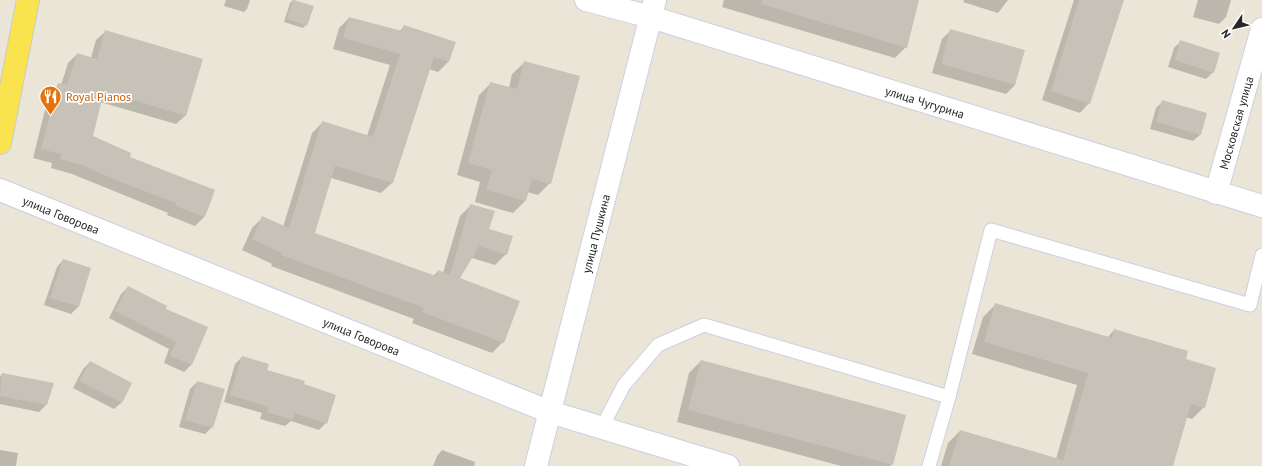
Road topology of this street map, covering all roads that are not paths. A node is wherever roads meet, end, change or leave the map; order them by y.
1 (28, 0) edge
2 (586, 0) edge
3 (653, 8) edge
4 (1262, 29) edge
5 (0, 143) edge
6 (0, 190) edge
7 (1216, 193) junction
8 (1262, 206) edge
9 (1262, 255) edge
10 (949, 397) junction
11 (550, 412) junction
12 (602, 427) junction
13 (536, 466) edge
14 (728, 466) edge
15 (929, 466) edge

1 - 5 main road
2 - 3 street, улица Чугурина
3 - 7 street, улица Чугурина
3 - 11 street, улица Пушкина
4 - 7 street, Московская улица
6 - 11 street, улица Говорова
7 - 8 street, улица Чугурина
9 - 10 lane
10 - 12 lane
10 - 15 lane
11 - 12 street, улица Говорова
11 - 13 street, улица Пушкина
12 - 14 street, улица Говорова

